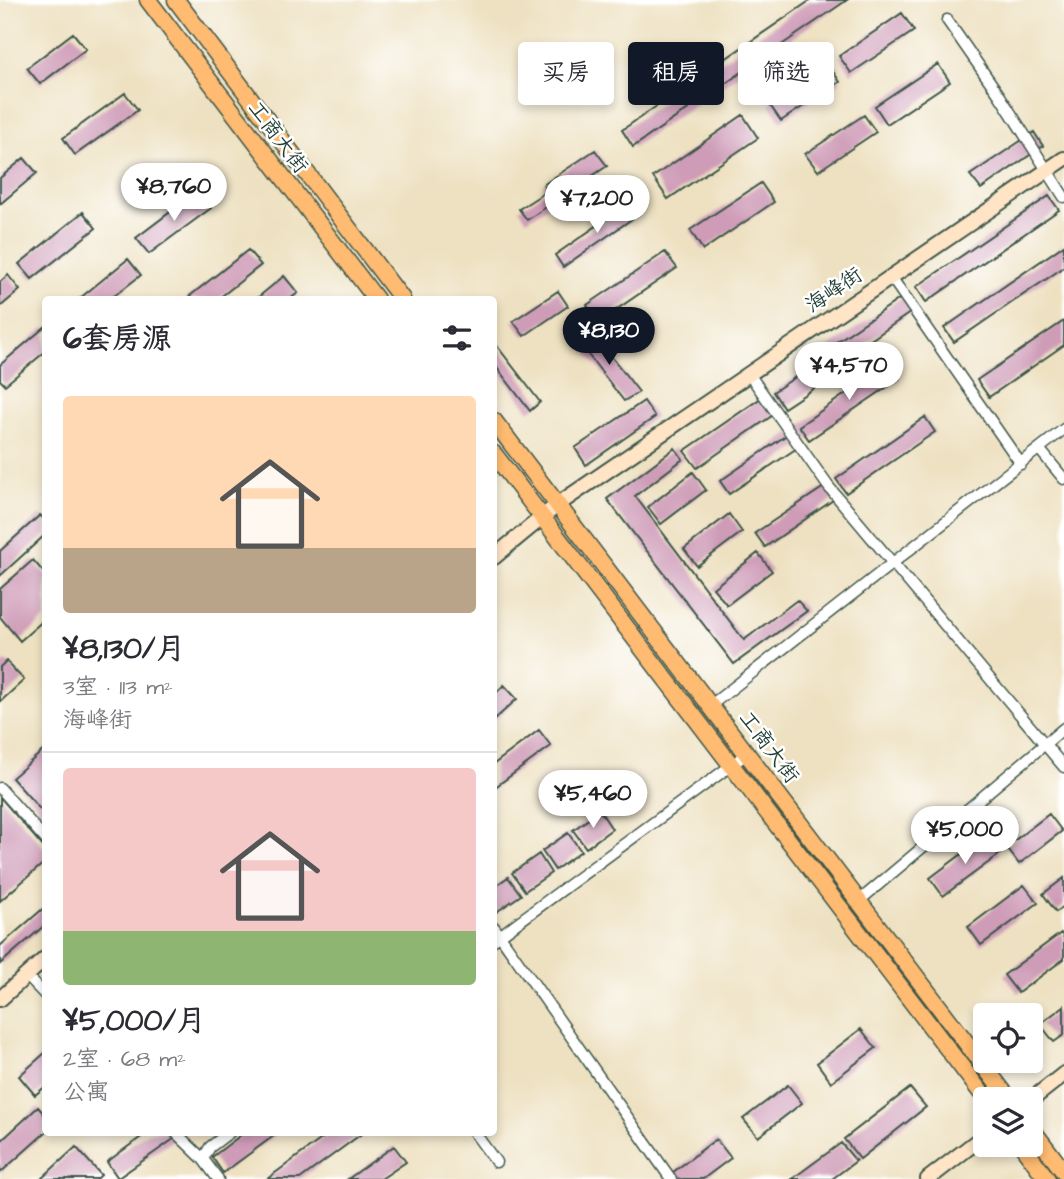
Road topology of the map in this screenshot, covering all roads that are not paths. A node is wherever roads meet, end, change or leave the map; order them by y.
1 (148, 0) edge
2 (176, 0) edge
3 (947, 20) dead end
4 (1064, 159) edge
5 (1046, 171) junction
6 (1064, 197) edge
7 (891, 277) junction
8 (374, 296) edge
9 (400, 296) edge
10 (749, 374) junction
11 (497, 425) edge
12 (1064, 429) edge
13 (1040, 450) junction
14 (497, 458) edge
15 (1021, 464) junction
16 (1064, 479) edge
17 (556, 505) junction
18 (541, 516) junction
19 (497, 554) edge
20 (711, 705) junction
21 (1064, 728) edge
22 (1044, 744) junction
23 (748, 753) junction
24 (732, 766) junction
25 (1064, 767) edge
26 (0, 788) edge
27 (42, 835) edge
28 (859, 901) junction
29 (497, 933) edge
30 (497, 935) edge
31 (42, 961) edge
32 (26, 975) junction
33 (42, 992) edge
34 (0, 999) edge
35 (1064, 1074) edge
36 (977, 1087) edge
37 (1000, 1087) edge
38 (1043, 1091) edge
39 (179, 1136) edge
40 (225, 1136) edge
41 (477, 1136) edge
42 (973, 1144) edge
43 (1043, 1144) edge
44 (1031, 1157) edge
45 (204, 1159) junction
46 (496, 1162) dead end
47 (1064, 1172) edge
48 (218, 1179) edge
49 (671, 1179) edge
50 (929, 1179) edge
51 (1047, 1179) edge

1 - 8 main road, 工商大街
2 - 9 main road, 工商大街
3 - 5 street
4 - 5 street, 海峰街
5 - 6 street
5 - 7 street, 海峰街
7 - 10 street, 海峰街
7 - 15 street
10 - 17 street, 海峰街
10 - 22 street
11 - 17 main road, 工商大街
12 - 13 street
13 - 15 street
13 - 16 street
14 - 18 main road, 工商大街
15 - 20 street
17 - 18 street, 海峰街
17 - 20 main road, 工商大街
18 - 19 street, 海峰街
18 - 24 main road, 工商大街
20 - 23 main road, 工商大街
21 - 22 street
22 - 25 street
22 - 28 street
23 - 24 street
23 - 28 main road, 工商大街
24 - 29 street
24 - 36 main road, 工商大街
26 - 27 street
28 - 37 main road, 工商大街
30 - 49 street
31 - 32 street
32 - 33 street
32 - 34 street
35 - 38 street
39 - 45 street
40 - 45 street
41 - 46 street
42 - 50 street
43 - 47 main road
44 - 51 main road
45 - 48 street

